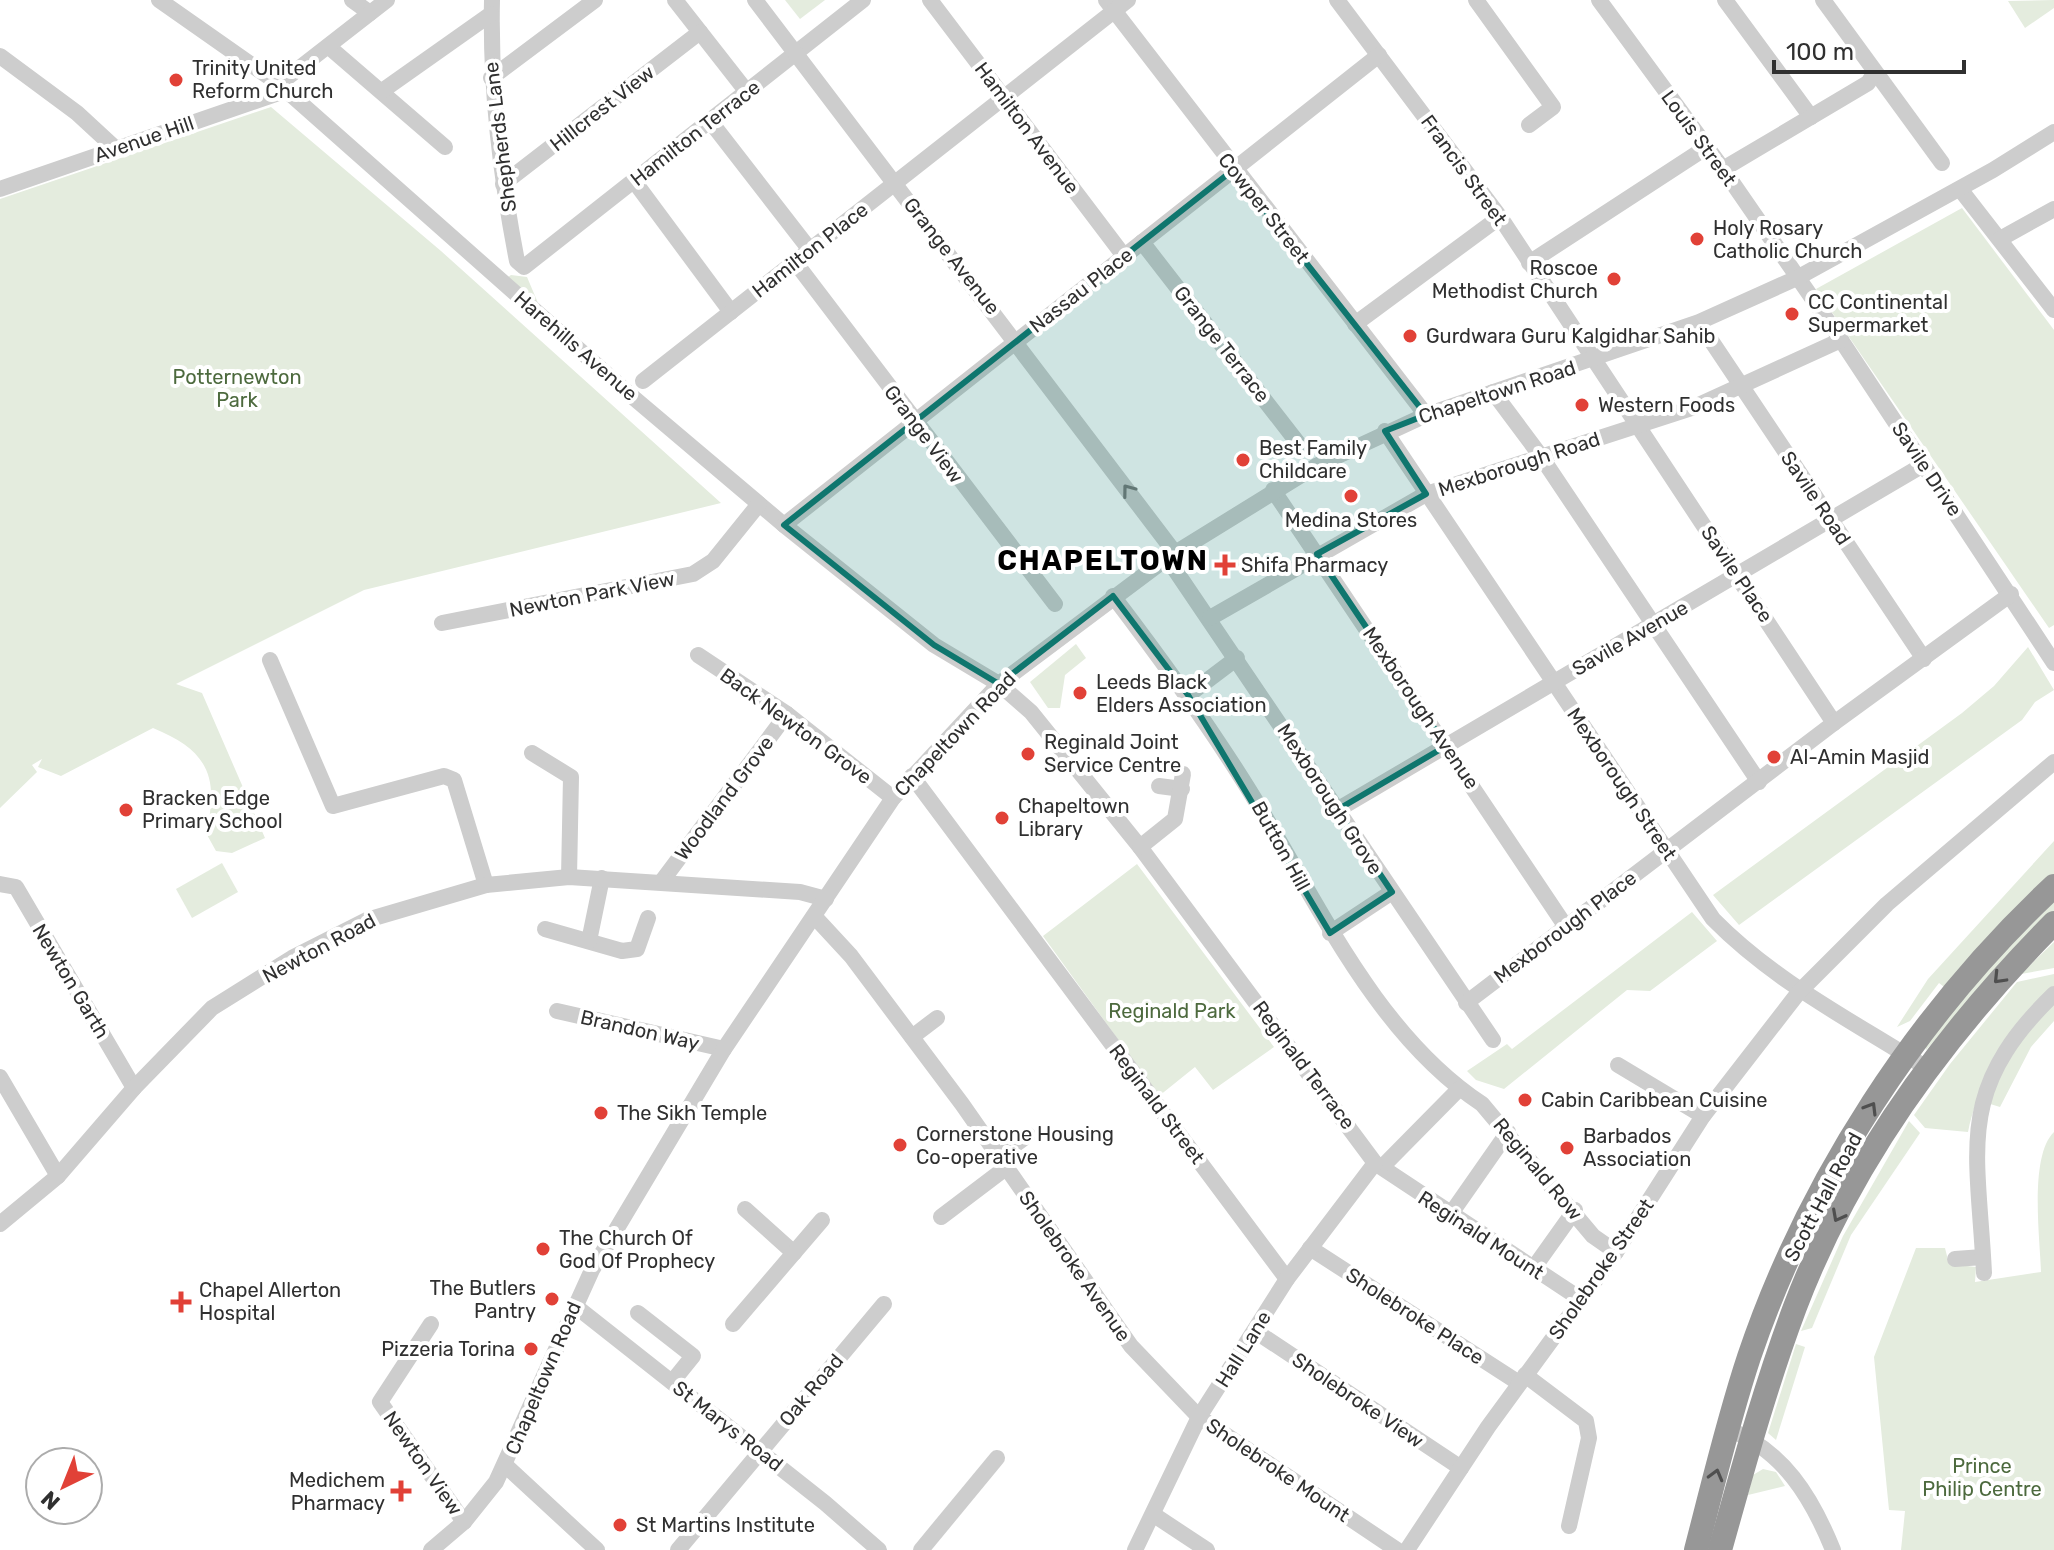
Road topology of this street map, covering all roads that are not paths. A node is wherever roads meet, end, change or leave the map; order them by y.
1 (159, 0) edge
2 (352, 0) edge
3 (387, 0) edge
4 (595, 0) edge
5 (675, 0) edge
6 (755, 0) edge
7 (863, 0) edge
8 (930, 0) edge
9 (1337, 0) edge
10 (1476, 0) edge
11 (1599, 0) edge
12 (1725, 0) edge
13 (1823, 0) edge
14 (1116, 4) edge
15 (492, 7) edge
16 (370, 13) junction
17 (700, 32) junction
18 (329, 47) junction
19 (796, 53) junction
20 (1379, 55) junction
21 (0, 56) edge
22 (1875, 72) junction
23 (491, 78) junction
24 (279, 84) junction
25 (382, 91) junction
26 (747, 92) junction
27 (1003, 98) junction
28 (1811, 117) junction
29 (710, 121) junction
30 (1529, 125) dead end
31 (2054, 132) edge
32 (445, 147) dead end
33 (1707, 147) junction
34 (116, 149) junction
35 (1942, 163) dead end
36 (1723, 169) junction
37 (1233, 170) junction
38 (634, 181) junction
39 (896, 183) junction
40 (503, 184) junction
41 (0, 189) edge
42 (1960, 189) junction
43 (2053, 211) edge
44 (1500, 217) junction
45 (2000, 239) junction
46 (1142, 242) junction
47 (810, 250) junction
48 (1124, 256) junction
49 (795, 262) junction
50 (1529, 263) junction
51 (527, 265) joint
52 (1797, 278) junction
53 (2054, 310) edge
54 (731, 312) junction
55 (1355, 324) junction
56 (1704, 329) junction
57 (1841, 340) junction
58 (1017, 341) junction
59 (1595, 360) junction
60 (643, 381) dead end
61 (1741, 387) junction
62 (1493, 392) junction
63 (1426, 415) junction
64 (915, 422) junction
65 (1637, 426) junction
66 (1385, 431) junction
67 (1301, 447) dead end
68 (1540, 455) junction
69 (1923, 465) junction
70 (1273, 490) junction
71 (1426, 494) junction
72 (759, 504) junction
73 (1830, 519) junction
74 (784, 525) junction
75 (1317, 554) junction
76 (1171, 555) junction
77 (1738, 574) junction
78 (2011, 594) junction
79 (1113, 596) junction
80 (1055, 604) dead end
81 (1210, 618) junction
82 (442, 623) dead end
83 (1653, 623) junction
84 (698, 655) dead end
85 (1237, 658) junction
86 (1924, 659) junction
87 (270, 660) dead end
88 (2054, 663) edge
89 (1554, 683) junction
90 (999, 684) junction
91 (1188, 695) junction
92 (787, 714) junction
93 (1834, 723) junction
94 (1446, 746) junction
95 (532, 753) dead end
96 (2054, 762) edge
97 (912, 776) junction
98 (1759, 782) junction
99 (1159, 786) dead end
100 (893, 798) junction
101 (1337, 810) junction
102 (1140, 847) junction
103 (1666, 852) junction
104 (569, 877) junction
105 (602, 878) junction
106 (662, 881) junction
107 (0, 884) edge
108 (486, 885) junction
109 (2051, 890) edge
110 (1392, 892) junction
111 (826, 899) junction
112 (814, 916) junction
113 (648, 918) dead end
114 (2054, 923) edge
115 (1566, 927) junction
116 (545, 929) dead end
117 (1330, 933) junction
118 (589, 941) junction
119 (1799, 992) junction
120 (2054, 994) edge
121 (1466, 1003) junction
122 (557, 1011) dead end
123 (937, 1018) dead end
124 (912, 1037) junction
125 (1493, 1040) dead end
126 (724, 1049) junction
127 (1906, 1055) junction
128 (1618, 1065) dead end
129 (1928, 1069) junction
130 (0, 1077) edge
131 (134, 1088) junction
132 (1459, 1089) junction
133 (1703, 1116) junction
134 (1508, 1132) junction
135 (1028, 1135) dead end
136 (1004, 1162) junction
137 (1381, 1165) junction
138 (58, 1176) junction
139 (745, 1209) dead end
140 (1575, 1210) junction
141 (1450, 1215) junction
142 (941, 1217) dead end
143 (822, 1220) dead end
144 (0, 1224) edge
145 (1310, 1248) junction
146 (1616, 1252) junction
147 (794, 1253) junction
148 (1955, 1259) dead end
149 (1533, 1269) junction
150 (1287, 1279) junction
151 (1582, 1300) junction
152 (884, 1304) dead end
153 (574, 1305) junction
154 (638, 1313) dead end
155 (431, 1324) dead end
156 (733, 1324) dead end
157 (1255, 1331) junction
158 (1522, 1379) junction
159 (672, 1382) junction
160 (1199, 1417) junction
161 (1739, 1433) junction
162 (760, 1451) junction
163 (997, 1458) dead end
164 (505, 1465) junction
165 (1461, 1468) junction
166 (1154, 1515) junction
167 (464, 1522) junction
168 (1569, 1526) dead end
169 (431, 1550) edge
170 (597, 1550) edge
171 (678, 1550) edge
172 (879, 1550) edge
173 (921, 1550) edge
174 (1135, 1550) edge
175 (1207, 1550) edge
176 (1397, 1550) edge
177 (1407, 1550) edge
178 (1696, 1550) edge
179 (1720, 1550) edge
180 (1833, 1550) edge

1 - 24 street, Harehills Avenue
2 - 16 street
3 - 16 street
4 - 23 street
5 - 17 street
6 - 19 street, Grange Avenue
7 - 19 street, Hamilton Terrace
8 - 27 street, Hamilton Avenue
9 - 20 street, Francis Street
10 - 30 street
11 - 33 street, Louis Street
12 - 28 street
13 - 22 street
14 - 27 street, Hamilton Place
14 - 37 street, Cowper Street
15 - 23 street, Shepherds Lane
15 - 25 street
16 - 18 street
17 - 26 street
17 - 40 street, Hillcrest View
18 - 24 street
18 - 25 street
19 - 26 street, Hamilton Terrace
19 - 39 street, Grange Avenue
20 - 37 street, Nassau Place
20 - 44 street, Francis Street
21 - 34 street
22 - 28 street
22 - 35 street
23 - 40 street, Shepherds Lane
24 - 34 street, Avenue Hill
24 - 72 street, Harehills Avenue
25 - 32 street
26 - 29 street, Hamilton Terrace
27 - 39 street, Hamilton Place
27 - 48 street, Hamilton Avenue
28 - 36 street
29 - 38 street, Hamilton Terrace
29 - 47 street
31 - 42 street, Chapeltown Road
33 - 36 street, Louis Street
33 - 50 street
34 - 41 street, Avenue Hill
36 - 52 street, Louis Street
37 - 46 street, Nassau Place
37 - 55 street, Cowper Street
38 - 51 street, Hamilton Terrace
38 - 54 street
39 - 47 street, Hamilton Place
39 - 58 street, Grange Avenue
40 - 51 street, Shepherds Lane
42 - 45 street
42 - 52 street, Chapeltown Road
43 - 45 street
44 - 50 street, Francis Street
44 - 55 street
45 - 53 street
46 - 48 street, Nassau Place
46 - 67 street, Grange Terrace
47 - 49 street, Hamilton Place
48 - 58 street, Nassau Place
49 - 54 street, Hamilton Place
49 - 64 street, Grange View
50 - 59 street, Francis Street
52 - 56 street, Chapeltown Road
52 - 57 street, Savile Drive
54 - 60 street, Hamilton Place
55 - 63 street, Cowper Street
56 - 59 street, Chapeltown Road
56 - 61 street, Savile Road
57 - 61 street, Mexborough Road
57 - 69 street, Savile Drive
58 - 64 street, Nassau Place
76 -> 58 street, Grange Avenue
59 - 62 street, Chapeltown Road
59 - 65 street, Francis Street
61 - 65 street, Mexborough Road
61 - 73 street, Savile Road
62 - 63 street, Chapeltown Road
62 - 68 street
63 - 66 street, Chapeltown Road
64 - 74 street, Nassau Place
64 - 80 street, Grange View
65 - 68 street, Mexborough Road
65 - 77 street, Savile Place
66 - 70 street, Chapeltown Road
66 - 71 street, Mexborough Street
68 - 71 street, Mexborough Road
68 - 83 street
69 - 73 street, Savile Avenue
69 - 78 street, Savile Drive
70 - 75 street, Mexborough Avenue
70 - 76 street, Chapeltown Road
71 - 75 street, Mexborough Road
71 - 89 street, Mexborough Street
72 - 74 street, Harehills Avenue
72 - 82 street, Newton Park View
73 - 77 street, Savile Avenue
73 - 86 street, Savile Road
74 - 90 street, Harehills Avenue
75 - 81 street, Mexborough Road
75 - 94 street, Mexborough Avenue
76 - 79 street, Chapeltown Road
76 - 81 street, Mexborough Grove
77 - 83 street, Savile Avenue
77 - 93 street, Savile Place
78 - 86 street, Mexborough Place
78 - 88 street, Savile Drive
79 - 90 street, Chapeltown Road
79 - 91 street, Button Hill
81 - 85 street, Mexborough Grove
83 - 89 street, Savile Avenue
83 - 98 street
84 - 92 street, Back Newton Grove
85 - 91 street
85 - 101 street, Mexborough Grove
86 - 93 street, Mexborough Place
87 - 108 street
89 - 94 street, Savile Avenue
89 - 103 street, Mexborough Street
90 - 97 street, Chapeltown Road
90 - 102 street, Reginald Terrace
91 - 117 street, Button Hill
92 - 100 street, Back Newton Grove
92 - 106 street, Woodland Grove
93 - 98 street, Mexborough Place
94 - 101 street, Savile Avenue
94 - 115 street, Mexborough Avenue
95 - 104 street
96 - 119 street
97 - 100 street, Chapeltown Road
97 - 150 street, Reginald Street
98 - 103 street, Mexborough Place
99 - 102 street
100 - 111 street, Chapeltown Road
101 - 110 street, Mexborough Grove
102 - 137 street, Reginald Terrace
103 - 115 street, Mexborough Place
103 - 119 street, Mexborough Street
104 - 105 street, Newton Road
104 - 108 street, Newton Road
105 - 106 street, Newton Road
105 - 118 street
106 - 111 street, Newton Road
107 - 131 street, Newton Garth
108 - 131 street, Newton Road
109 - 127 highway, Scott Hall Road
110 - 117 street
110 - 121 street, Mexborough Grove
111 - 112 street, Chapeltown Road
112 - 124 street, Sholebroke Avenue
112 - 126 street, Chapeltown Road
113 - 118 street
114 -> 129 highway, Scott Hall Road
115 - 121 street, Mexborough Place
116 - 118 street
117 - 132 street, Button Hill
119 - 127 street, Mexborough Street
119 - 133 street, Sholebroke Street
120 - 148 street
121 - 125 street, Mexborough Grove
122 - 126 street, Brandon Way
123 - 124 street
124 - 136 street, Sholebroke Avenue
126 - 153 street, Chapeltown Road
127 - 129 street, Mexborough Street
161 -> 127 highway, Scott Hall Road
128 - 133 street
129 -> 161 highway, Scott Hall Road
130 - 138 street
131 - 138 street, Newton Road
132 - 134 street, Reginald Row
132 - 137 street, Hall Lane
133 - 146 street, Sholebroke Street
134 - 140 street, Reginald Row
134 - 141 street
135 - 136 street
136 - 142 street
136 - 160 street, Sholebroke Avenue
137 - 141 street, Reginald Mount
137 - 145 street, Hall Lane
138 - 144 street, Newton Road
139 - 147 street
140 - 146 street, Reginald Row
140 - 149 street
141 - 149 street, Reginald Mount
143 - 147 street
145 - 150 street, Hall Lane
145 - 158 street, Sholebroke Place
146 - 151 street, Sholebroke Street
147 - 156 street
149 - 151 street, Reginald Mount
150 - 157 street, Hall Lane
151 - 158 street, Sholebroke Street
152 - 162 street, Oak Road
153 - 159 street, St Marys Road
153 - 164 street, Chapeltown Road
154 - 159 street
155 - 167 street, Newton View
157 - 160 street, Hall Lane
157 - 165 street, Sholebroke View
158 - 165 street, Sholebroke Street
158 - 168 street, Sholebroke Place
159 - 162 street, St Marys Road
160 - 166 street, Hall Lane
160 - 176 street, Sholebroke Mount
178 -> 161 highway, Scott Hall Road
161 - 179 highway, Scott Hall Road
161 - 180 street
162 - 171 street, Oak Road
162 - 172 street, St Marys Road
163 - 173 street
164 - 167 street, Chapeltown Road
164 - 170 street
165 - 177 street, Sholebroke Street
166 - 174 street, Hall Lane
166 - 175 street
167 - 169 street, Chapeltown Road

